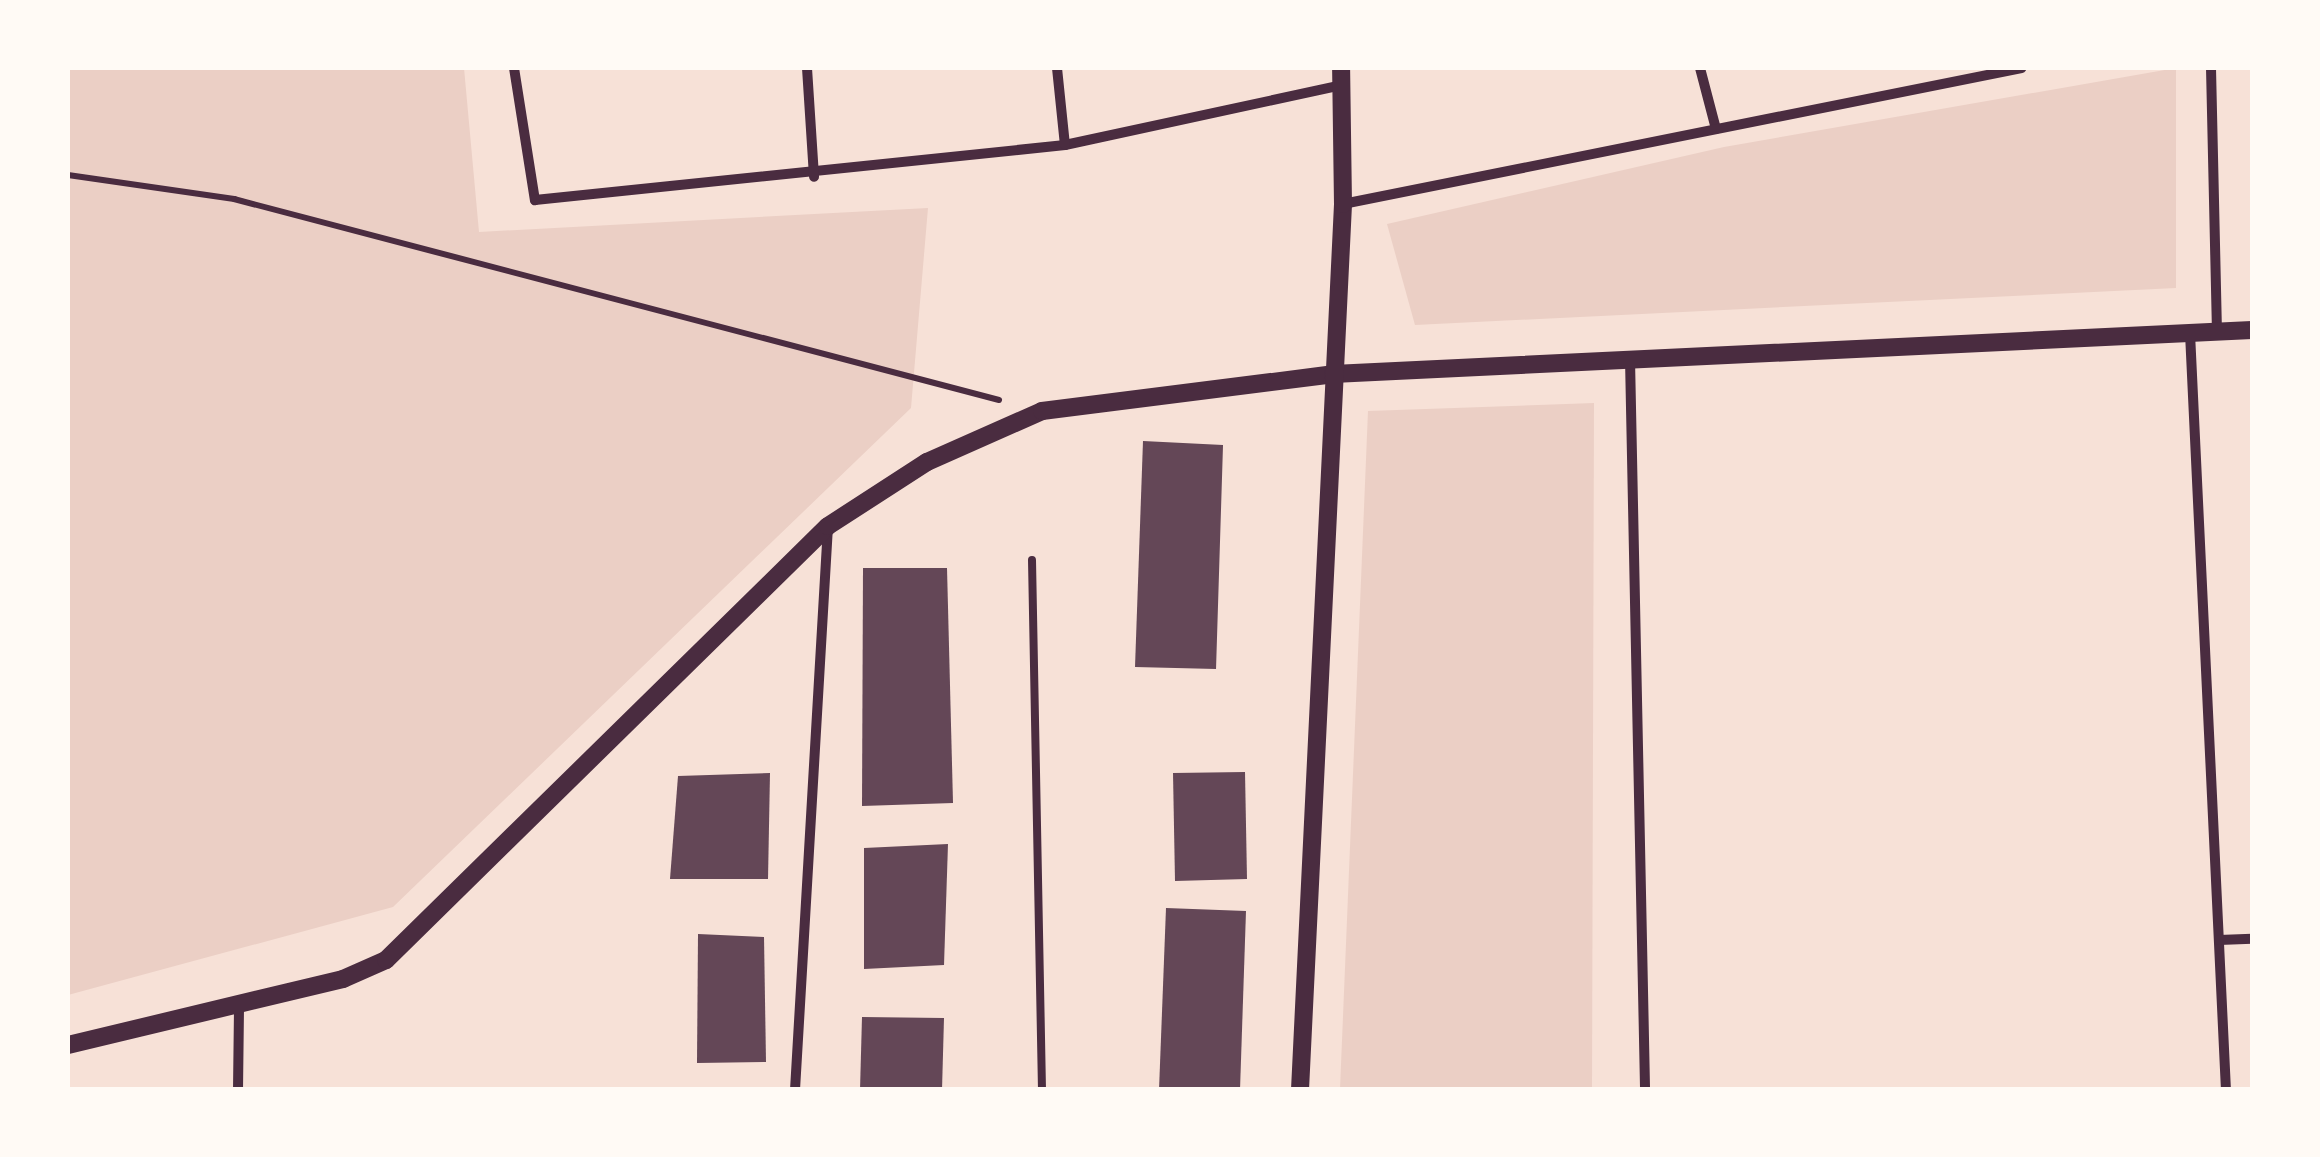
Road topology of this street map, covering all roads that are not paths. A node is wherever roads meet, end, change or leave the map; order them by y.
1 (514, 68) edge
2 (806, 68) edge
3 (1057, 68) edge
4 (1700, 68) edge
5 (2022, 68) edge
6 (2210, 68) edge
7 (1342, 76) edge
8 (1716, 129) junction
9 (1065, 145) junction
10 (814, 177) junction
11 (1343, 204) junction
12 (2252, 330) edge
13 (2217, 332) junction
14 (2190, 333) junction
15 (1630, 360) junction
16 (1333, 374) junction
17 (828, 526) junction
18 (1032, 560) dead end
19 (2252, 939) edge
20 (2219, 940) junction
21 (239, 1005) junction
22 (68, 1045) edge
23 (238, 1090) edge
24 (795, 1090) edge
25 (1042, 1090) edge
26 (1300, 1090) edge
27 (1645, 1090) edge
28 (2226, 1090) edge

1 - 10 street
2 - 10 street
3 - 9 street
4 - 8 street
5 - 8 street
6 - 13 street
7 - 9 street
7 - 11 street
8 - 11 street
9 - 10 street
11 - 16 street
12 - 13 street
13 - 14 street
14 - 15 street
14 - 20 street
15 - 16 street
15 - 27 street
16 - 17 street
16 - 26 street
17 - 21 street
17 - 24 street
18 - 25 lane
19 - 20 street
20 - 28 street
21 - 22 street
21 - 23 street

